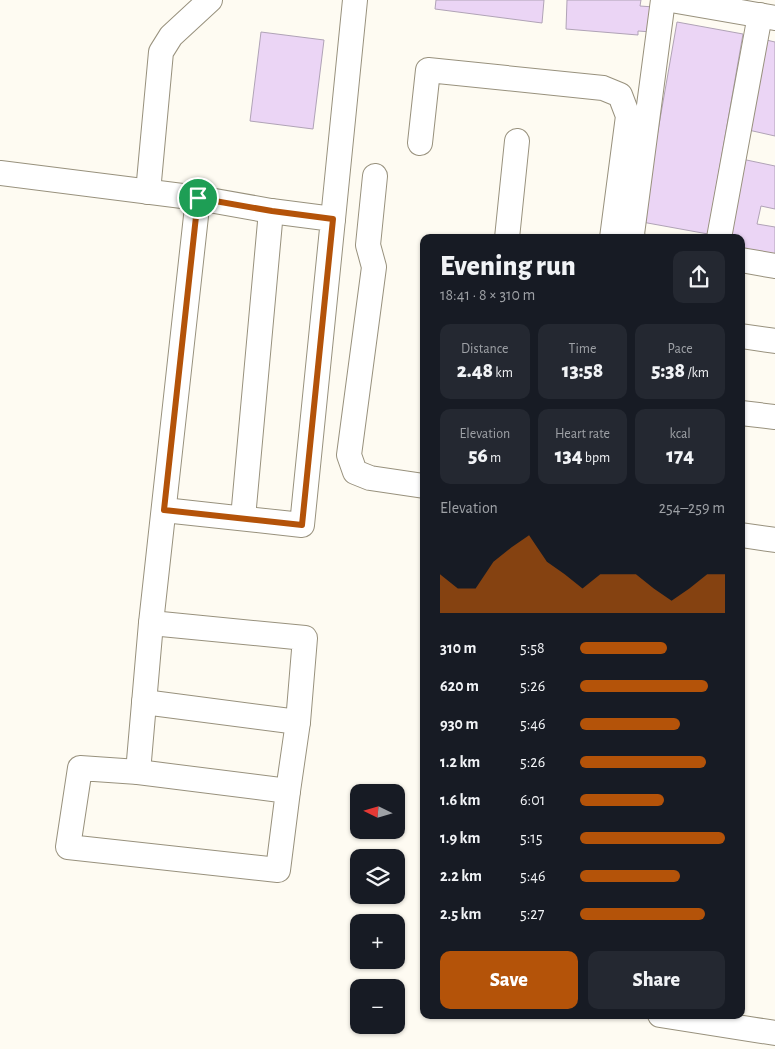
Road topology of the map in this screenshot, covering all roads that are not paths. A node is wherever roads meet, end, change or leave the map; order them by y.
1 (210, 0) edge
2 (355, 0) edge
3 (663, 0) edge
4 (671, 0) edge
5 (767, 17) edge
6 (516, 141) dead end
7 (420, 143) dead end
8 (0, 173) edge
9 (375, 176) dead end
10 (148, 192) junction
11 (198, 198) junction
12 (272, 211) junction
13 (333, 219) junction
14 (507, 234) edge
15 (613, 234) edge
16 (632, 234) edge
17 (720, 234) edge
18 (745, 261) edge
19 (775, 266) edge
20 (745, 337) edge
21 (775, 341) edge
22 (745, 413) edge
23 (775, 417) edge
24 (420, 485) edge
25 (164, 510) junction
26 (243, 518) junction
27 (745, 536) edge
28 (775, 540) edge
29 (151, 623) junction
30 (144, 702) junction
31 (298, 722) junction
32 (138, 772) junction
33 (288, 791) junction
34 (686, 1019) edge
35 (775, 1033) edge

1 - 10 street
2 - 13 street
3 - 16 street
4 - 5 street
5 - 17 street
6 - 14 street
7 - 15 street
8 - 10 street
9 - 24 street
10 - 11 street
11 - 12 street
11 - 25 street
12 - 13 street
12 - 26 street
13 - 26 street
18 - 19 street
20 - 21 street
22 - 23 street
25 - 26 street
25 - 29 street
27 - 28 street
29 - 30 street
29 - 31 street
30 - 31 street
30 - 32 street
31 - 33 street
32 - 33 street
32 - 33 street
34 - 35 street

